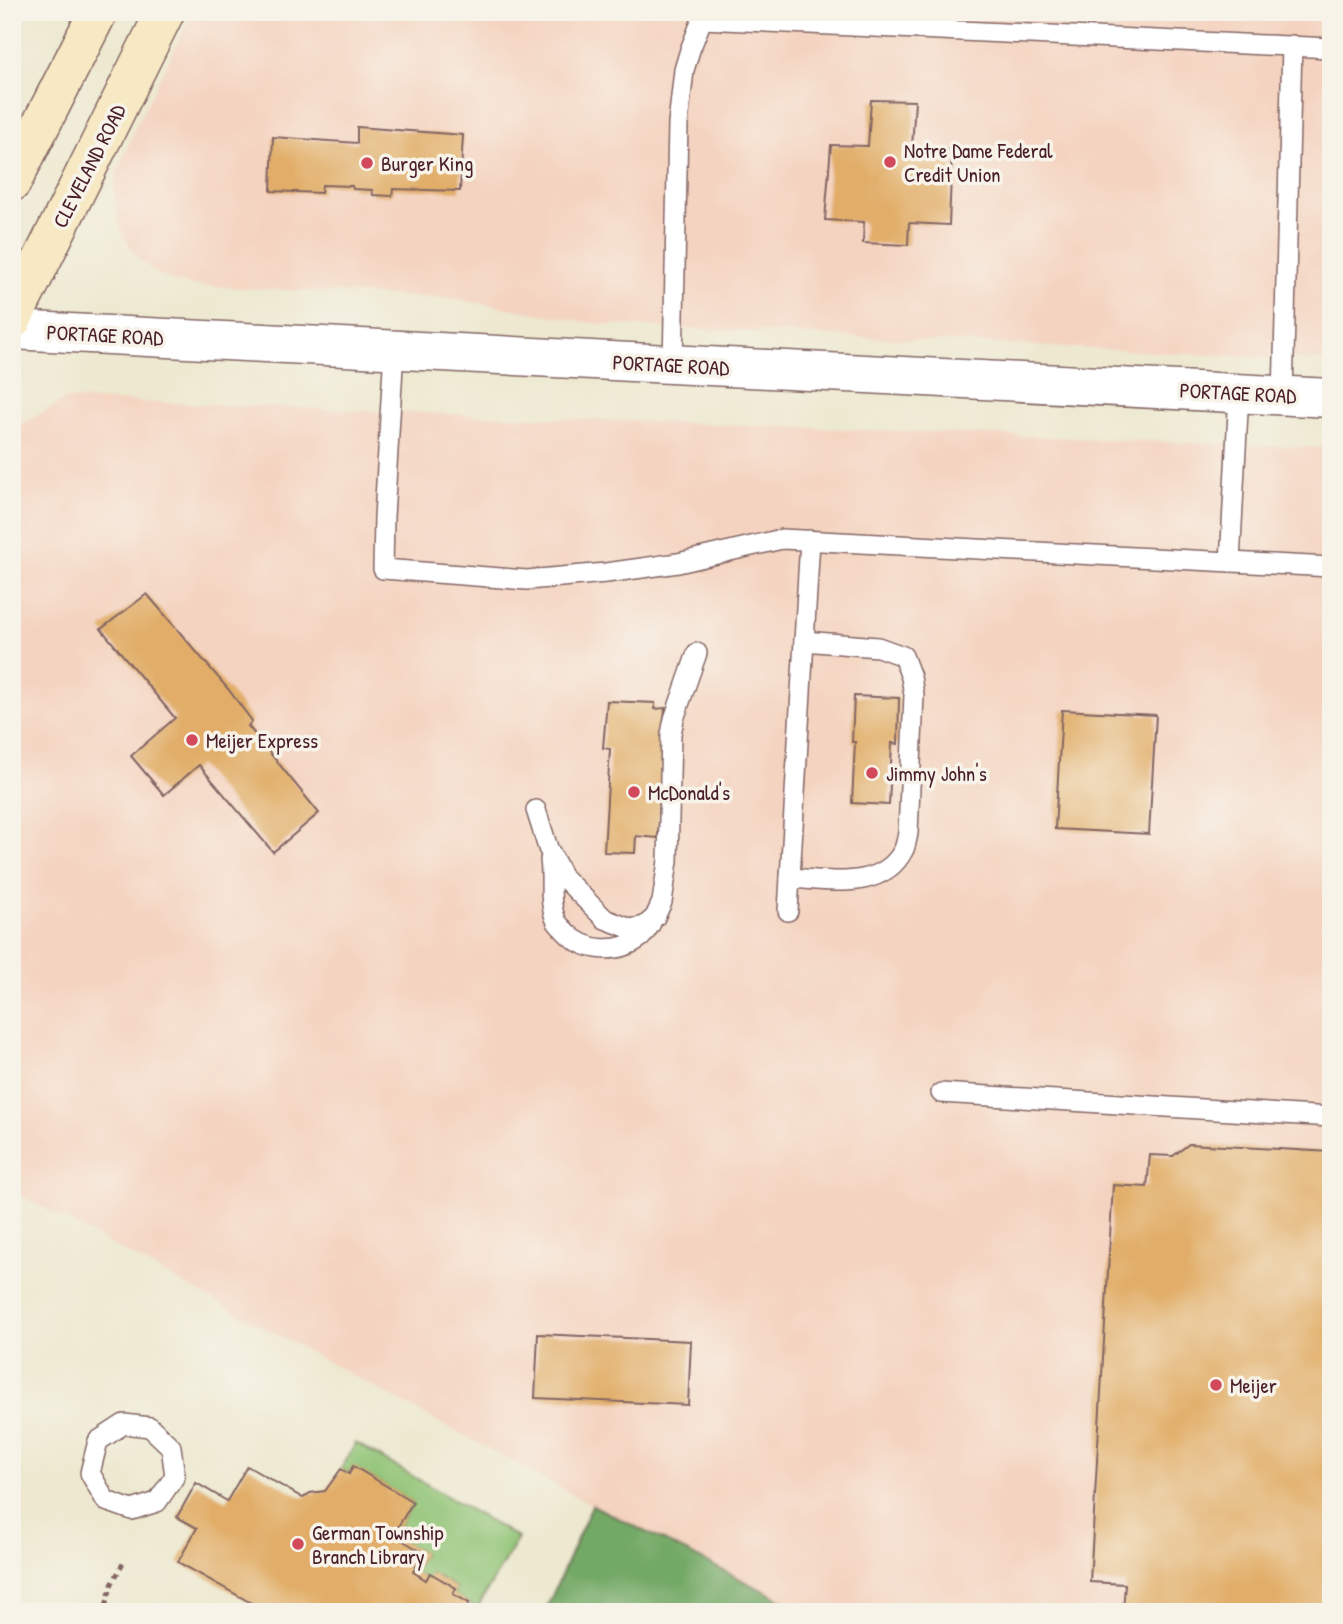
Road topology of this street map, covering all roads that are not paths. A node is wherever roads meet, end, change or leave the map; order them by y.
1 (98, 12) edge
2 (166, 12) edge
3 (703, 16) edge
4 (1292, 45) junction
5 (1331, 48) edge
6 (12, 182) edge
7 (12, 320) edge
8 (12, 330) edge
9 (394, 350) junction
10 (673, 365) junction
11 (1239, 393) junction
12 (1283, 396) junction
13 (1331, 398) edge
14 (810, 540) junction
15 (1230, 562) junction
16 (1331, 567) edge
17 (804, 641) junction
18 (697, 653) dead end
19 (536, 810) dead end
20 (548, 848) junction
21 (790, 878) junction
22 (788, 911) dead end
23 (655, 917) junction
24 (942, 1093) dead end
25 (1331, 1117) edge
26 (106, 1501) joint

1 - 6 main road
2 - 7 main road, CLEVELAND ROAD
3 - 4 lane
3 - 10 lane
4 - 5 lane
4 - 12 lane
8 - 9 street, PORTAGE ROAD
9 - 10 street, PORTAGE ROAD
9 - 14 lane
10 - 11 street, PORTAGE ROAD
11 - 12 street, PORTAGE ROAD
11 - 15 lane
12 - 13 street, PORTAGE ROAD
14 - 15 lane
14 - 17 lane
15 - 16 lane
17 - 21 lane
17 - 21 lane
18 - 23 lane
19 - 20 lane
20 - 23 lane
20 - 23 lane
21 - 22 lane
24 - 25 lane
26 - 26 lane

